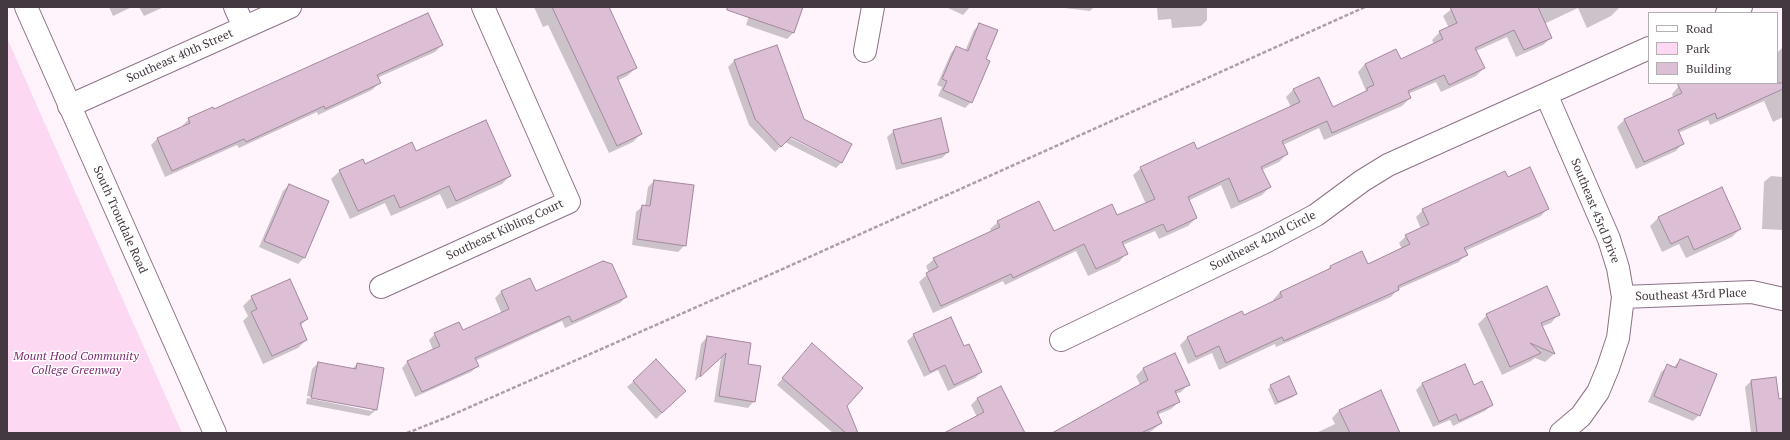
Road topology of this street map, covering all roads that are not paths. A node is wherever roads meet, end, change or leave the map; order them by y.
1 (26, 7) edge
2 (235, 7) edge
3 (290, 7) edge
4 (483, 7) edge
5 (873, 7) edge
6 (1740, 7) edge
7 (1729, 12) edge
8 (244, 27) junction
9 (1648, 48) edge
10 (865, 51) dead end
11 (1546, 94) junction
12 (69, 106) junction
13 (381, 287) dead end
14 (1623, 297) junction
15 (1783, 299) edge
16 (1061, 340) dead end
17 (215, 433) edge
18 (1561, 433) edge

1 - 12 street, South Troutdale Road
2 - 8 street
3 - 8 street, Southeast 40th Street
4 - 13 street, Southeast Kibling Court
5 - 10 street
6 - 7 street
8 - 12 street, Southeast 40th Street
9 - 11 street, Southeast 42nd Circle
11 - 14 street, Southeast 43rd Drive
11 - 16 street, Southeast 42nd Circle
12 - 17 street, South Troutdale Road
14 - 15 street, Southeast 43rd Place
14 - 18 street, Southeast 43rd Drive

